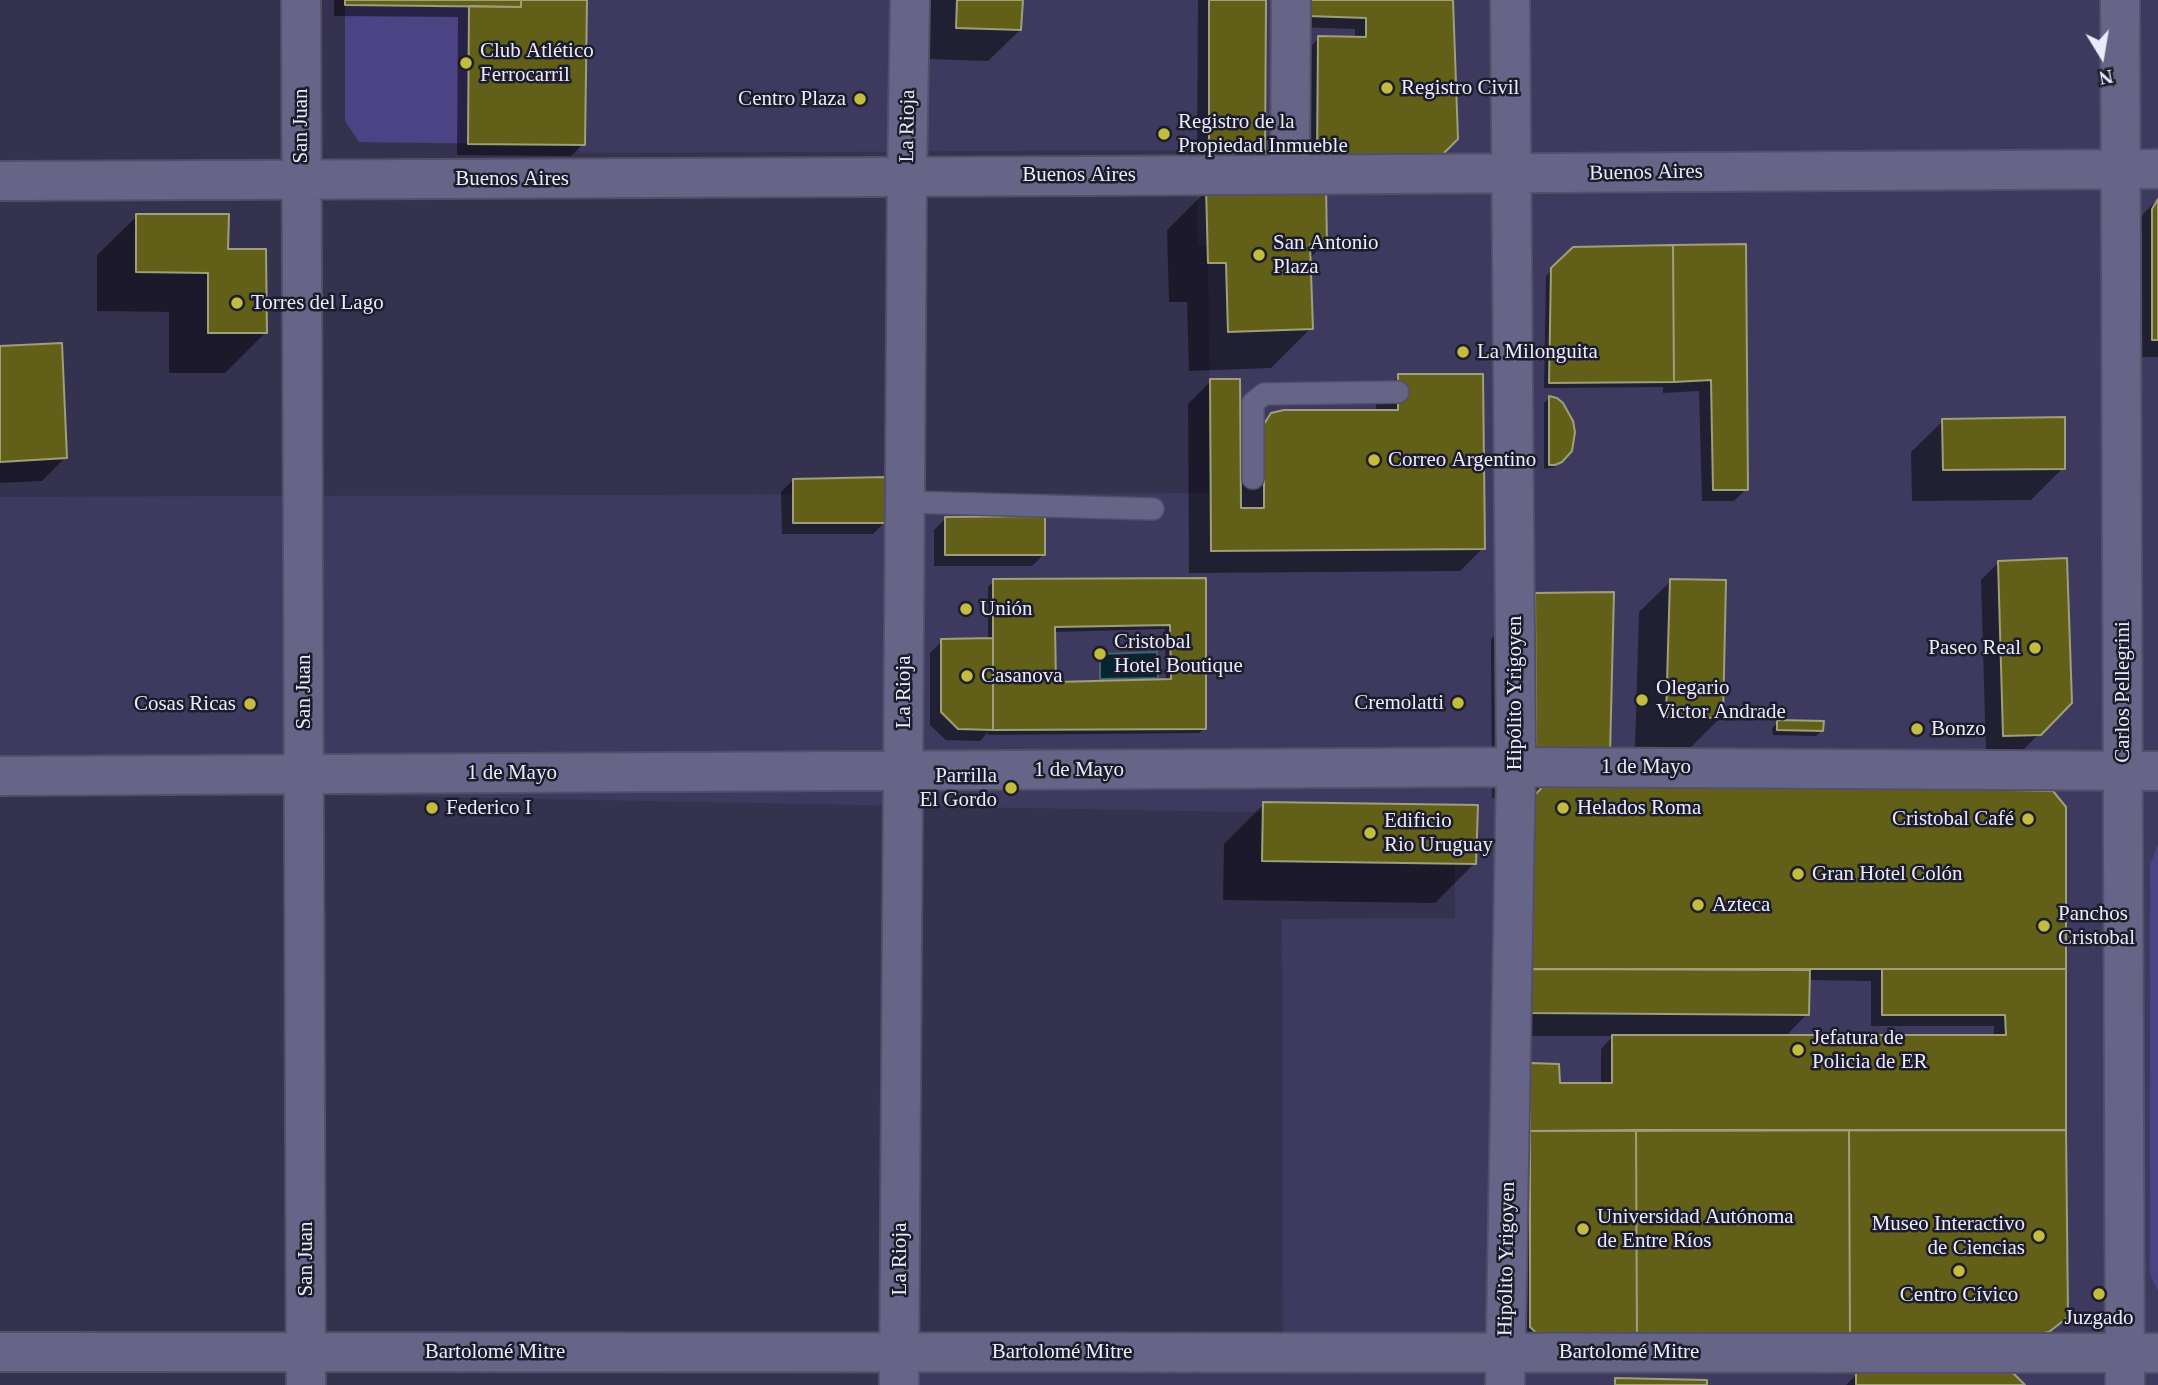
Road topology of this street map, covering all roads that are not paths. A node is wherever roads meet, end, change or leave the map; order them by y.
1 (301, 0) edge
2 (910, 0) edge
3 (1291, 0) edge
4 (1510, 0) edge
5 (2120, 0) edge
6 (2121, 169) junction
7 (2158, 169) edge
8 (1290, 174) junction
9 (1510, 175) junction
10 (907, 176) junction
11 (302, 180) junction
12 (0, 181) edge
13 (1398, 392) dead end
14 (1253, 478) dead end
15 (905, 502) junction
16 (1153, 509) dead end
17 (1516, 766) junction
18 (903, 771) junction
19 (2141, 771) edge
20 (304, 774) junction
21 (0, 776) edge
22 (0, 1352) edge
23 (2136, 1363) edge
24 (306, 1368) edge
25 (899, 1369) edge
26 (1505, 1369) edge

1 - 11 street, San Juan
2 - 10 street, La Rioja
3 - 8 street
4 - 9 street, Hipólito Yrigoyen
5 - 6 street, Carlos Pellegrini
6 - 7 street, Buenos Aires
6 - 9 street, Buenos Aires
6 - 19 street, Carlos Pellegrini
8 - 9 street, Buenos Aires
8 - 10 street, Buenos Aires
9 - 17 street, Hipólito Yrigoyen
10 - 11 street, Buenos Aires
10 - 15 street, La Rioja
11 - 12 street, Buenos Aires
11 - 20 street, San Juan
13 - 14 lane
15 - 16 lane
15 - 18 street, La Rioja
17 - 18 street, 1 de Mayo
17 - 19 street, 1 de Mayo
17 - 26 street, Hipólito Yrigoyen
18 - 20 street, 1 de Mayo
18 - 25 street, La Rioja
19 - 23 street, Carlos Pellegrini
20 - 21 street, 1 de Mayo
20 - 24 street, San Juan
22 - 24 street, Bartolomé Mitre
23 - 26 street, Bartolomé Mitre
24 - 25 street, Bartolomé Mitre
25 - 26 street, Bartolomé Mitre

